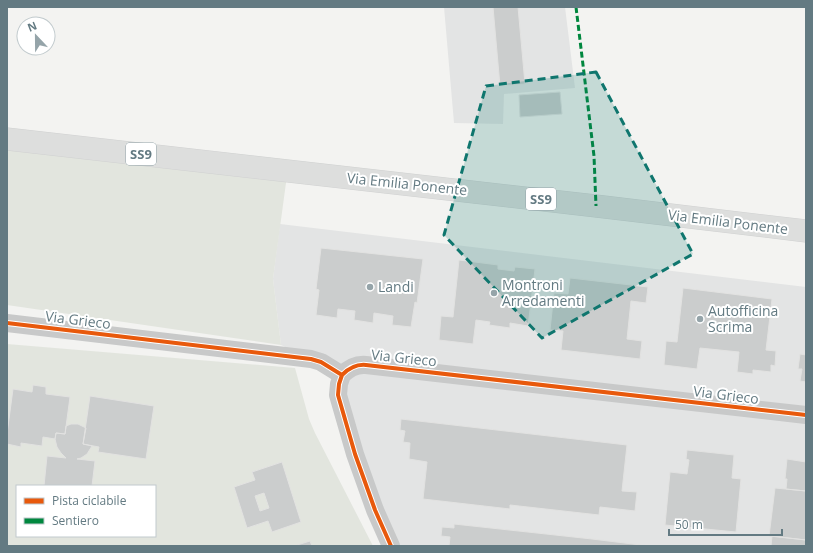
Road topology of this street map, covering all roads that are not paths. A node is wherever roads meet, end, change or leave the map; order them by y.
1 (7, 139) edge
2 (806, 231) edge
3 (7, 323) edge
4 (342, 376) junction
5 (806, 416) edge
6 (391, 546) edge

1 - 2 main road, Via Emilia Ponente / SS9
3 - 4 street, Via Grieco
4 - 5 street, Via Grieco
4 - 6 street

